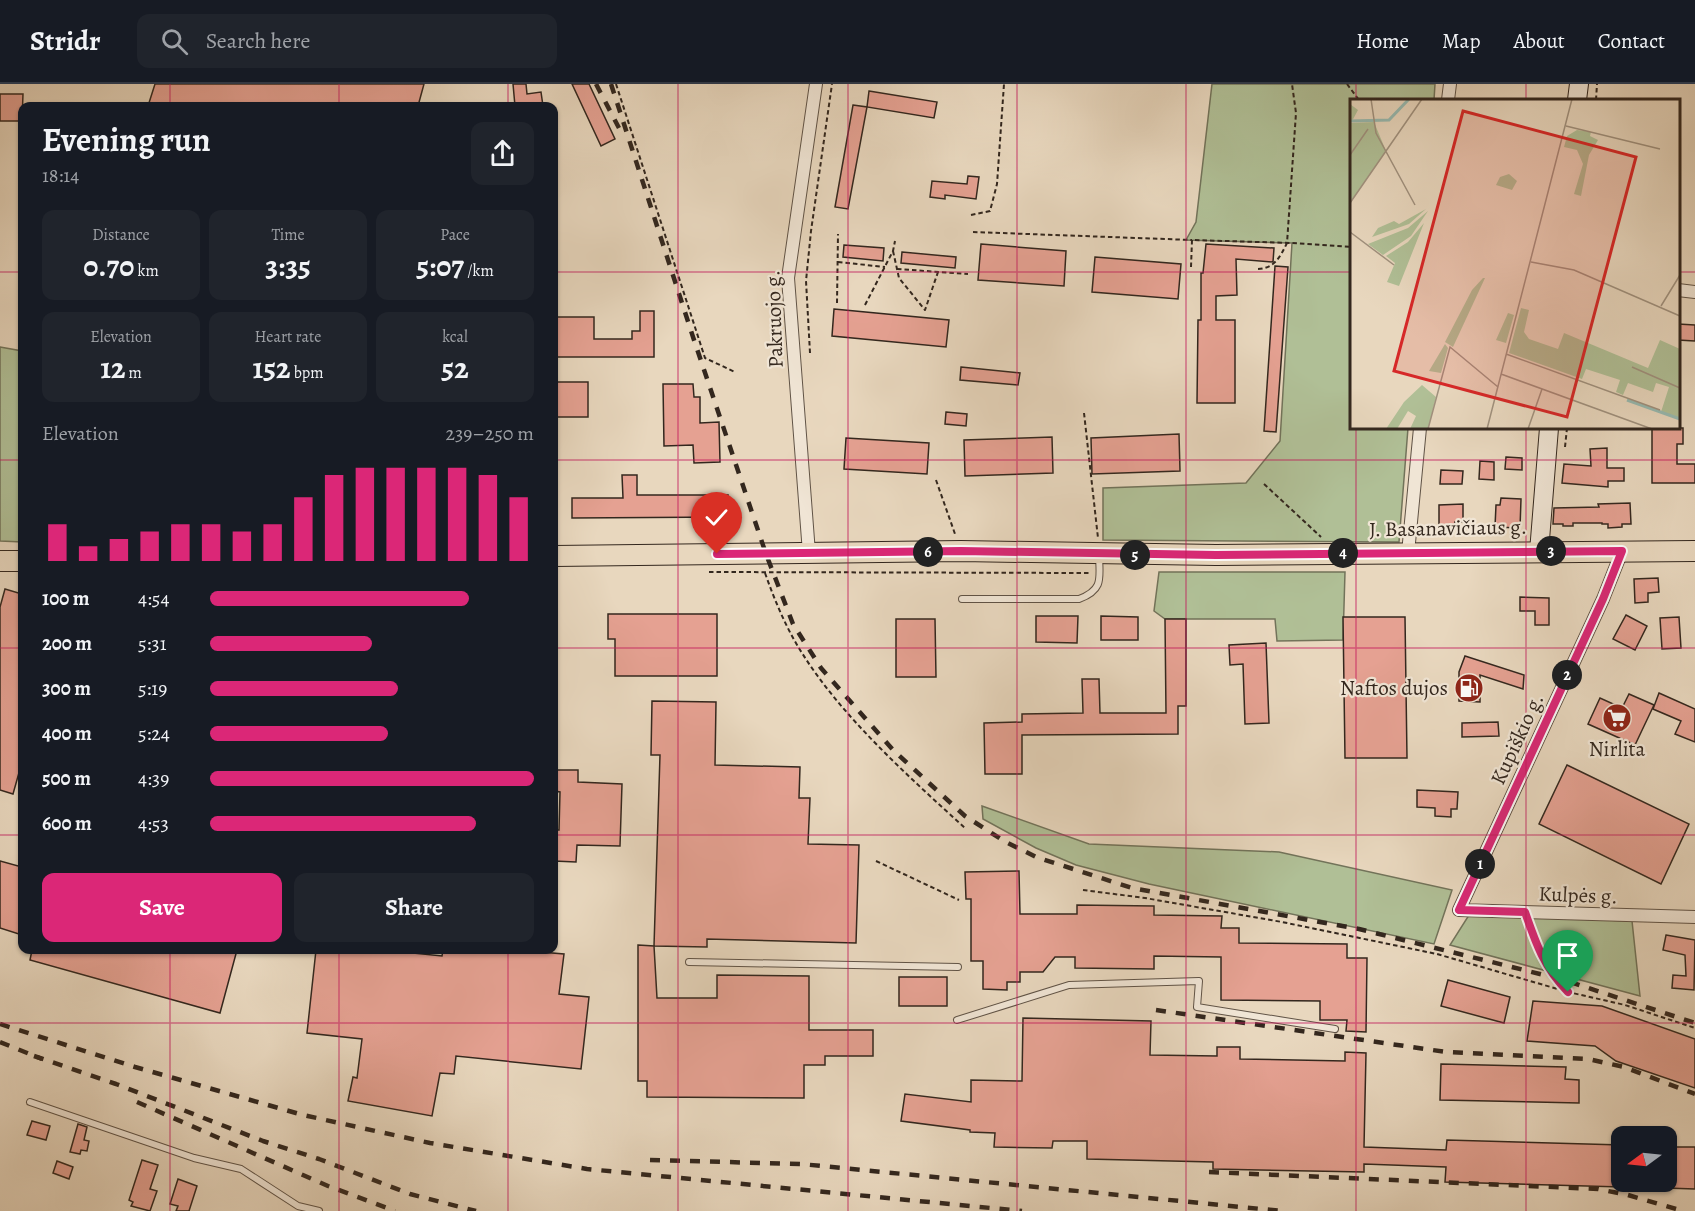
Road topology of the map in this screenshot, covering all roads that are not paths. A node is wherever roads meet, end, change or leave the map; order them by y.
1 (816, 84) edge
2 (1450, 84) edge
3 (1579, 84) edge
4 (1448, 99) edge
5 (1577, 99) edge
6 (1680, 290) edge
7 (1695, 292) edge
8 (1420, 429) edge
9 (1549, 429) edge
10 (1622, 551) junction
11 (1695, 551) edge
12 (1539, 552) junction
13 (809, 553) junction
14 (1408, 553) junction
15 (1099, 555) junction
16 (558, 556) edge
17 (0, 561) edge
18 (18, 561) edge
19 (962, 599) dead end
20 (1459, 910) joint
21 (1695, 917) edge
22 (689, 962) dead end
23 (958, 967) dead end
24 (957, 1020) dead end
25 (1335, 1029) dead end
26 (30, 1102) dead end
27 (320, 1211) edge

1 - 13 street, Pakruojo g.
2 - 4 street
3 - 5 main road
6 - 7 street
8 - 14 street
9 - 12 main road
10 - 11 main road, J. Basanavičiaus g.
10 - 12 main road, J. Basanavičiaus g.
10 - 20 street, Kupiškio g.
12 - 14 main road, J. Basanavičiaus g.
13 - 15 main road, J. Basanavičiaus g.
13 - 16 main road, J. Basanavičiaus g.
14 - 15 main road, J. Basanavičiaus g.
15 - 19 lane
17 - 18 main road
20 - 21 street, Kulpės g.
22 - 23 lane
24 - 25 lane
26 - 27 lane

